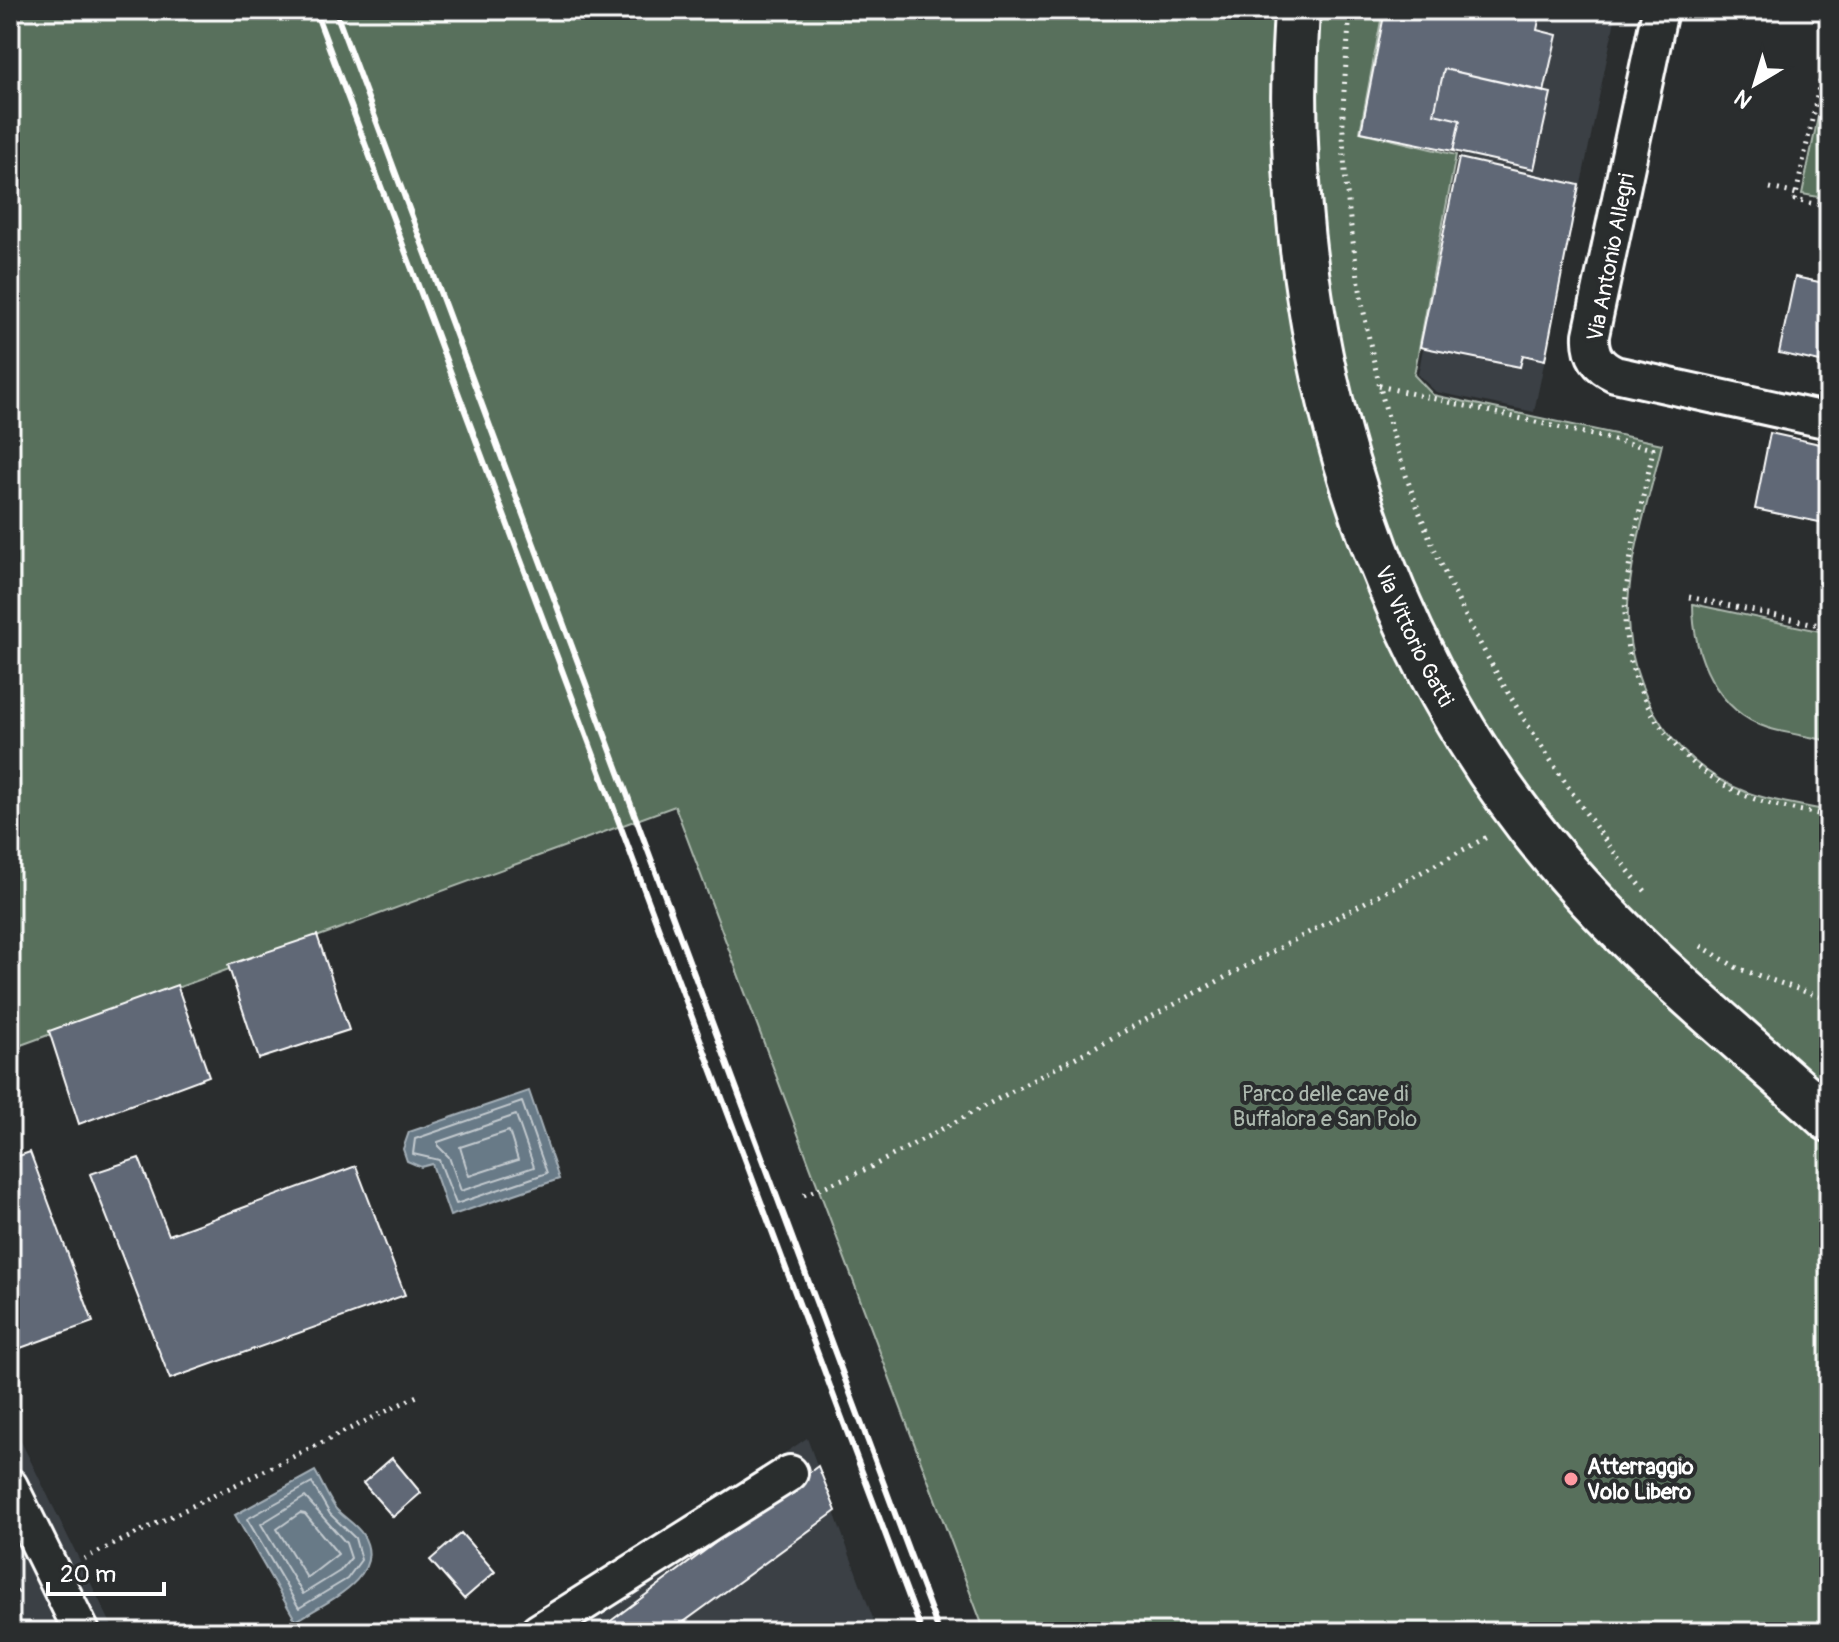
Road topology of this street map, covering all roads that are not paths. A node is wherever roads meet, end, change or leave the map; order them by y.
1 (1297, 10) edge
2 (1660, 10) edge
3 (1829, 421) edge
4 (1829, 1119) edge
5 (790, 1473) dead end
6 (10, 1486) edge
7 (82, 1632) edge
8 (538, 1632) edge

1 - 4 street, Via Vittorio Gatti
2 - 3 street, Via Antonio Allegri
5 - 8 street
6 - 7 street

